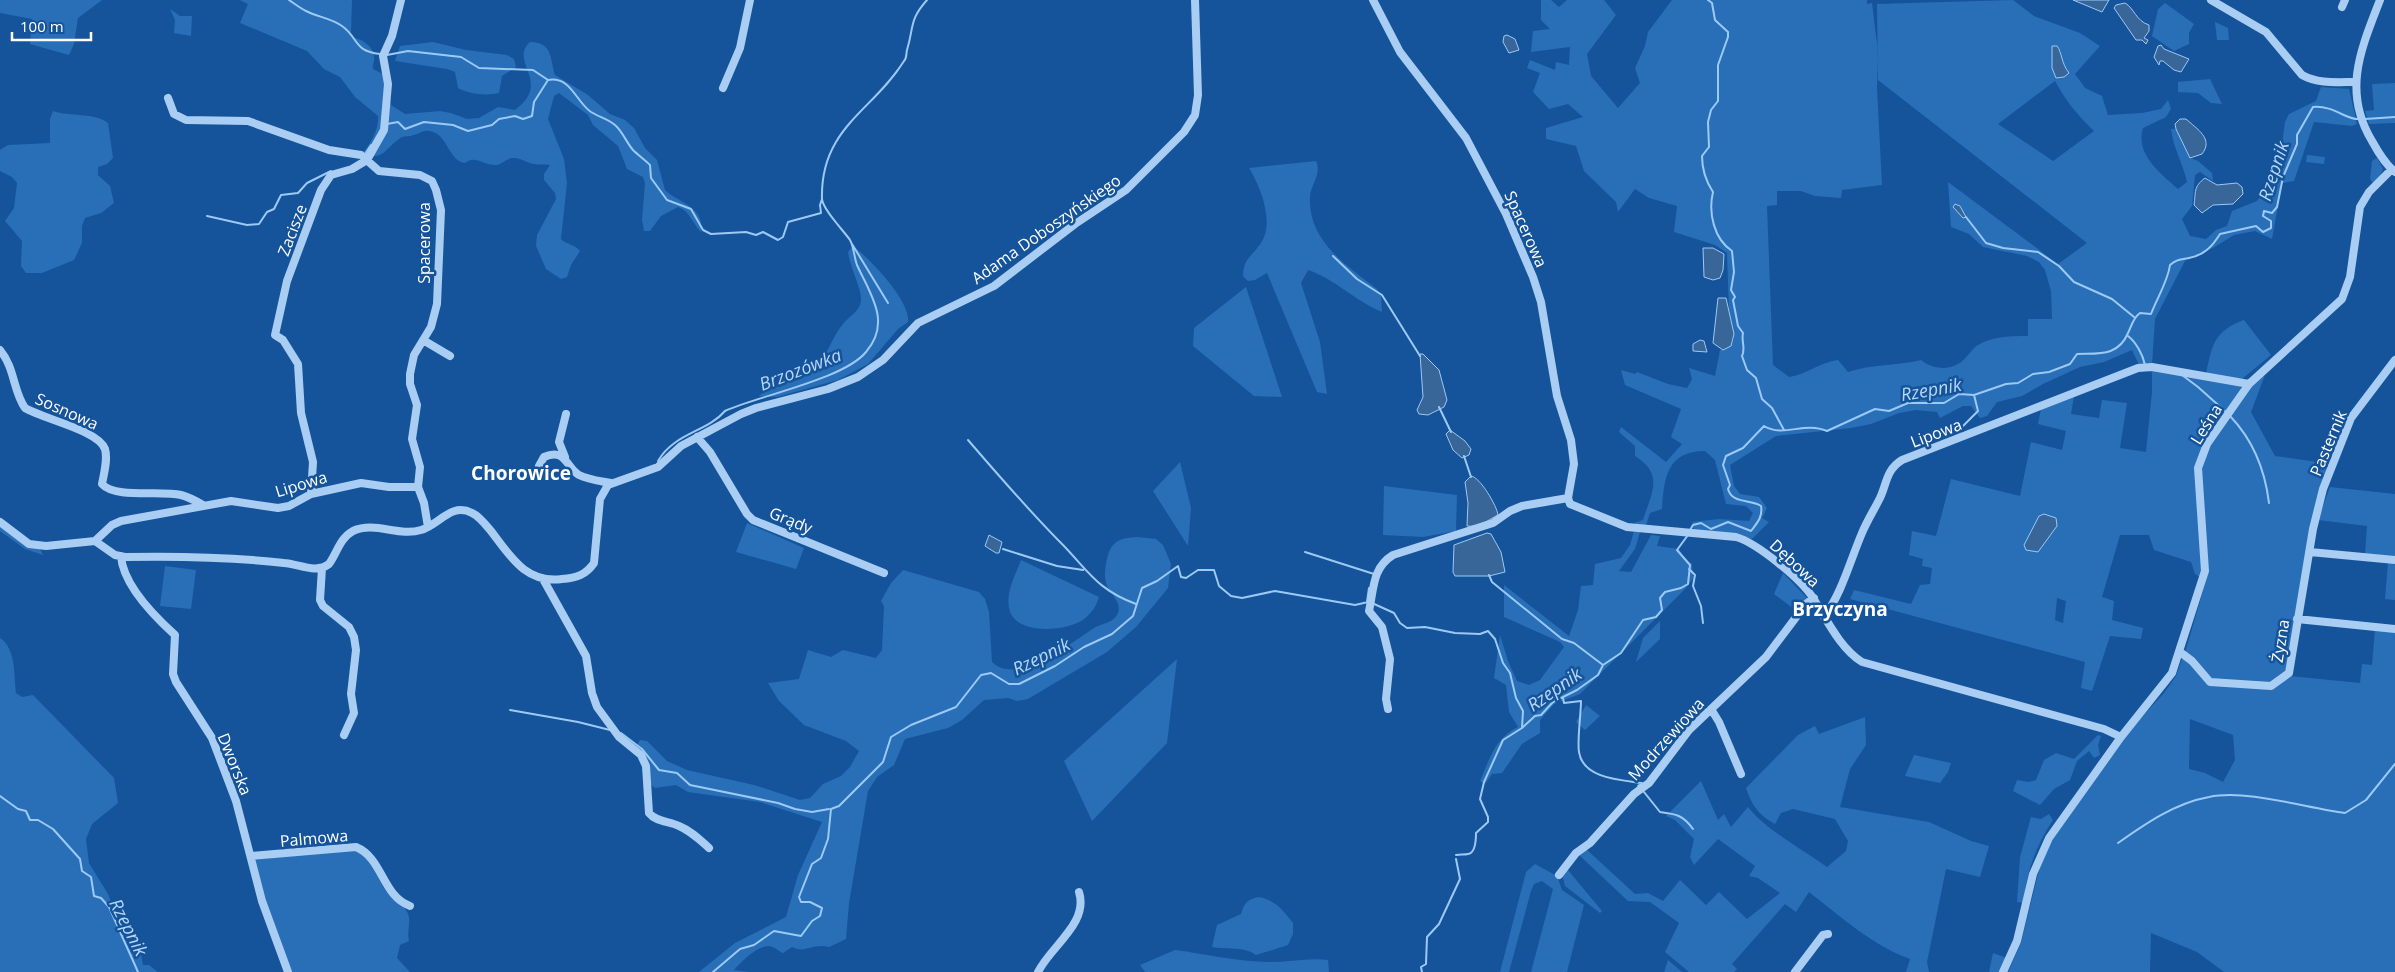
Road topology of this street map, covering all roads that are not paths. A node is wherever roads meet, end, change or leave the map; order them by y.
1 (401, 0) edge
2 (750, 0) edge
3 (1195, 0) edge
4 (1373, 0) edge
5 (2211, 0) edge
6 (2380, 0) edge
7 (2355, 82) junction
8 (723, 88) dead end
9 (168, 98) dead end
10 (367, 160) junction
11 (2393, 171) edge
12 (423, 340) junction
13 (0, 350) edge
14 (450, 356) dead end
15 (2395, 360) edge
16 (2249, 384) junction
17 (566, 414) dead end
18 (697, 437) junction
19 (565, 458) junction
20 (539, 466) dead end
21 (611, 483) junction
22 (418, 487) junction
23 (2323, 490) joint
24 (311, 494) junction
25 (1568, 498) junction
26 (202, 505) junction
27 (0, 522) edge
28 (428, 527) junction
29 (106, 530) junction
30 (95, 541) junction
31 (107, 548) junction
32 (2310, 552) junction
33 (121, 556) junction
34 (2395, 560) edge
35 (322, 568) junction
36 (884, 573) dead end
37 (543, 579) junction
38 (1814, 598) junction
39 (1824, 617) junction
40 (2297, 620) junction
41 (2395, 629) edge
42 (2180, 652) junction
43 (1388, 709) dead end
44 (1711, 709) junction
45 (2123, 734) junction
46 (344, 735) dead end
47 (1741, 774) dead end
48 (709, 848) dead end
49 (251, 856) junction
50 (1559, 875) dead end
51 (1079, 892) dead end
52 (410, 906) dead end
53 (1828, 934) dead end
54 (288, 972) edge
55 (1038, 972) edge
56 (1795, 972) edge
57 (2003, 972) edge

1 - 10 street
2 - 8 street
3 - 18 street, Adama Doboszyńskiego
4 - 25 street, Spacerowa
5 - 7 street
6 - 7 street
7 - 11 street
9 - 10 street, Spacerowa
10 - 12 street, Spacerowa
10 - 24 street, Zacisze
11 - 16 street, Leśna
12 - 14 street
12 - 22 street, Spacerowa
13 - 26 street, Sosnowa
15 - 23 street, Pasternik
16 - 39 street, Lipowa
16 - 42 street, Leśna
17 - 19 street
18 - 21 street, Adama Doboszyńskiego
18 - 36 street, Grądy
19 - 20 street
19 - 21 street
21 - 37 street
22 - 24 street, Lipowa
22 - 28 street, Spacerowa
23 - 32 street, Żyzna
24 - 26 street, Lipowa
25 - 38 street, Dębowa
25 - 43 street
26 - 29 street, Lipowa
27 - 30 street
28 - 35 street
28 - 37 street
29 - 30 street, Lipowa
29 - 31 street
30 - 31 street
31 - 33 street
32 - 34 street
32 - 40 street, Żyzna
33 - 35 street
33 - 49 street, Dworska
35 - 46 street
37 - 48 street
38 - 39 street, Dębowa
38 - 44 street, Modrzewiowa
39 - 45 street, Dębowa
40 - 41 street
40 - 42 street, Żyzna
42 - 45 street, Leśna
44 - 47 street
44 - 50 street, Modrzewiowa
45 - 57 street
49 - 52 street, Palmowa
49 - 54 street, Dworska
51 - 55 street
53 - 56 street

